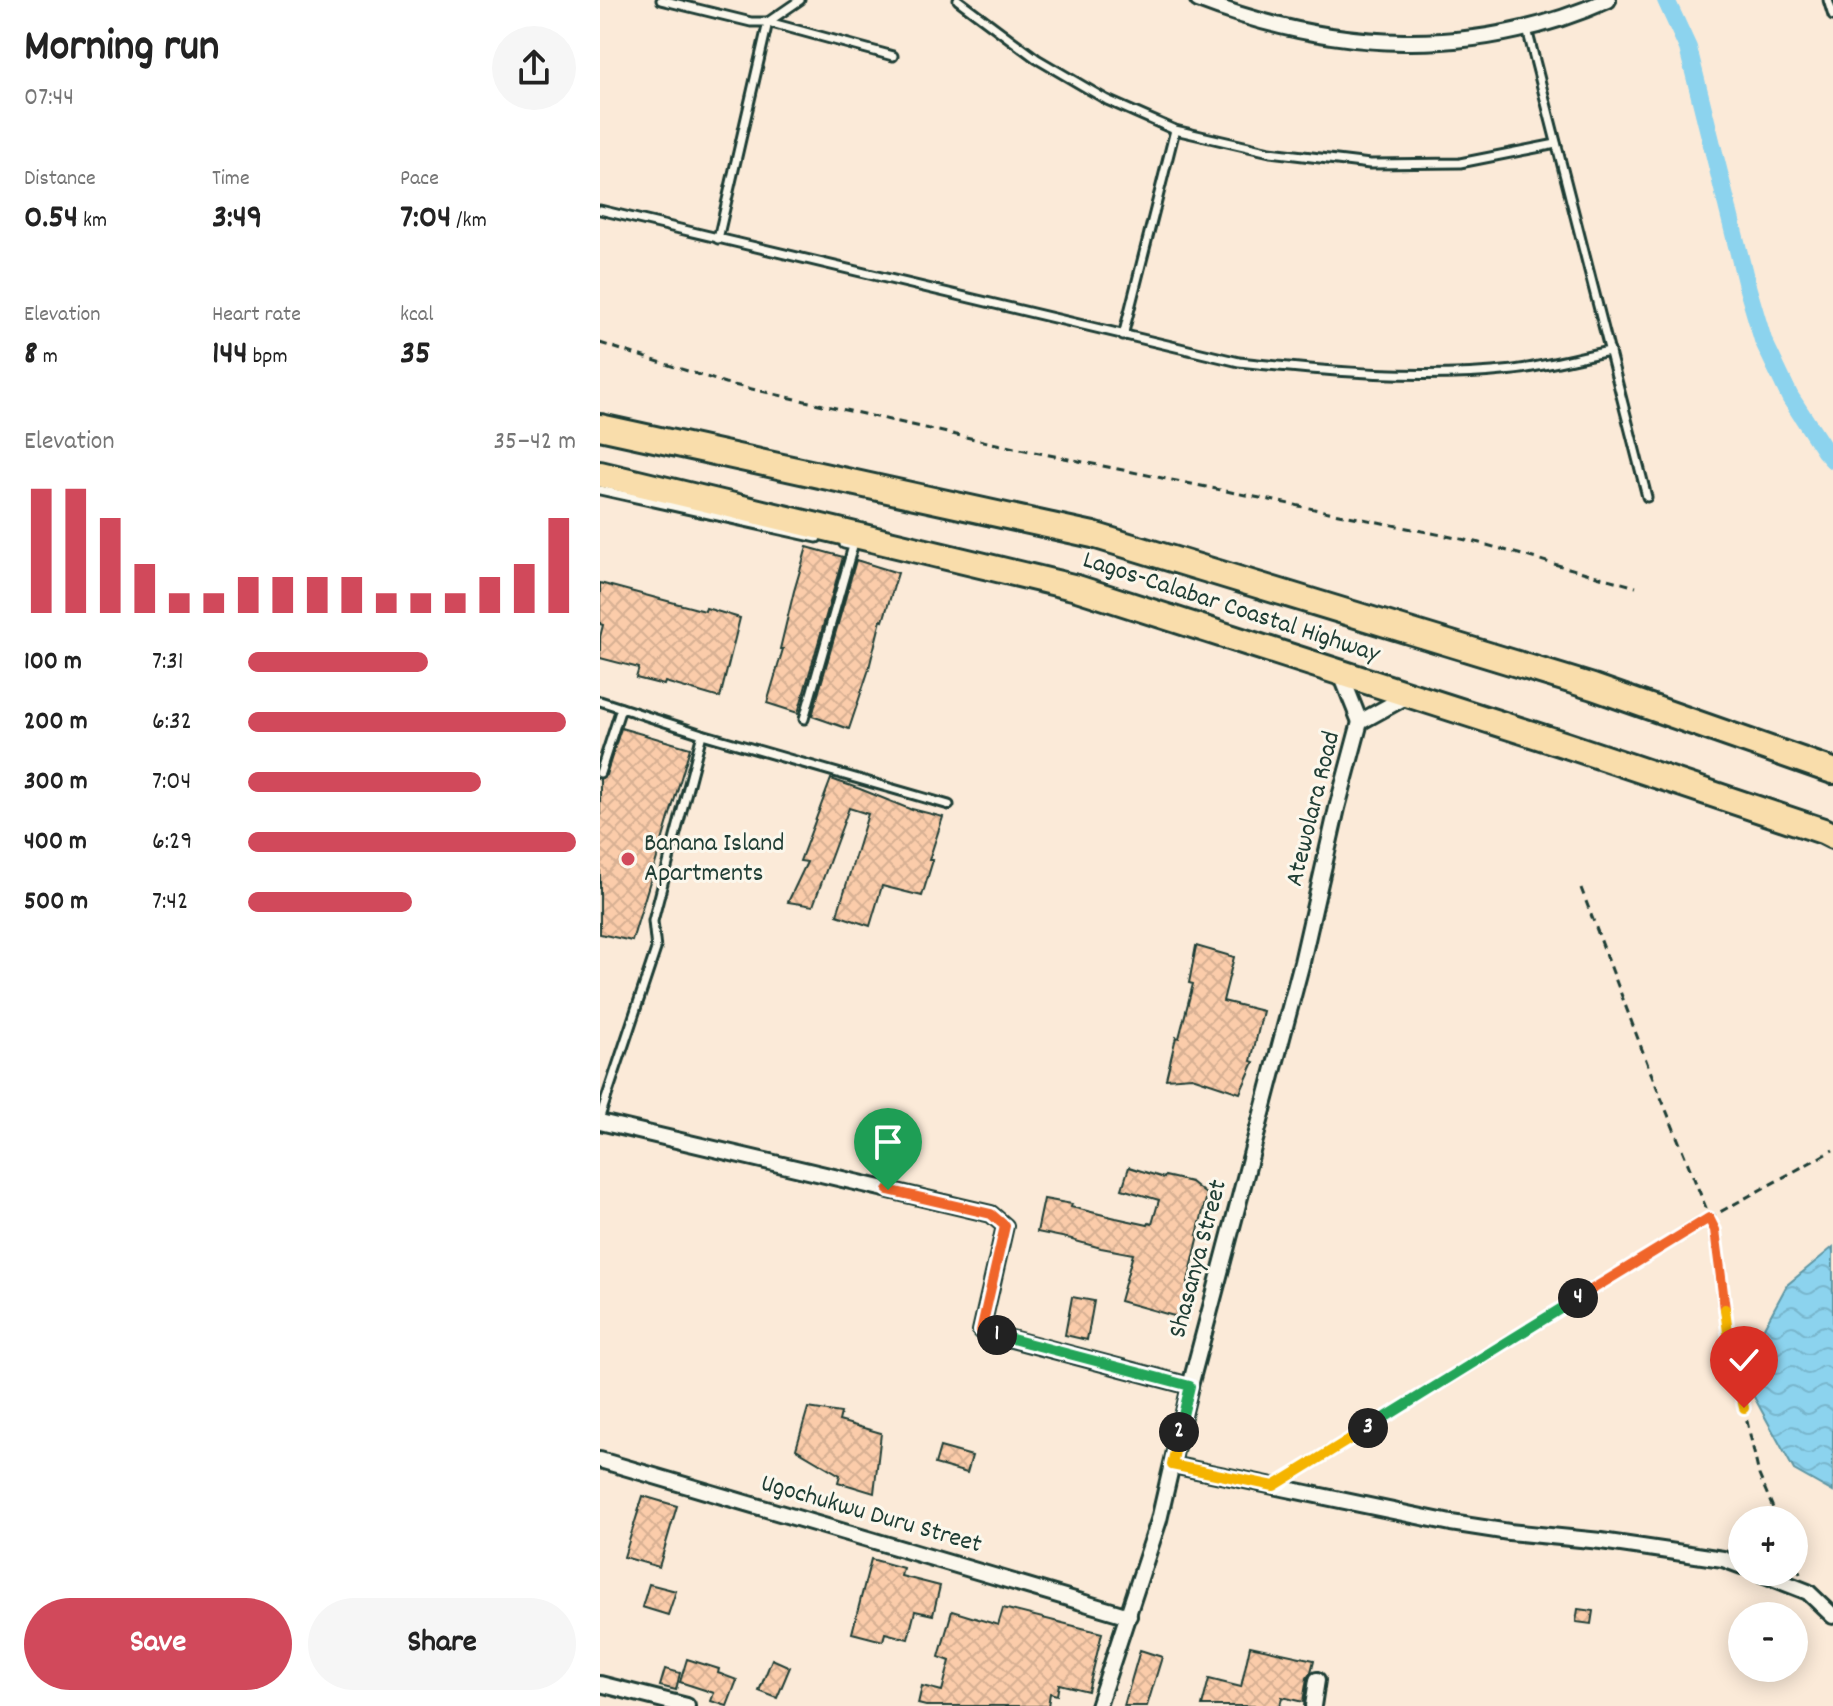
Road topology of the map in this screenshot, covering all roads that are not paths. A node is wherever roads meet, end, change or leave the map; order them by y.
1 (661, 0) edge
2 (800, 0) edge
3 (958, 0) edge
4 (1198, 0) edge
5 (1608, 0) edge
6 (1828, 0) edge
7 (1833, 16) edge
8 (768, 22) junction
9 (1527, 29) junction
10 (893, 56) dead end
11 (1175, 130) junction
12 (1556, 144) junction
13 (600, 210) edge
14 (718, 239) junction
15 (1123, 336) junction
16 (1610, 351) junction
17 (600, 427) edge
18 (600, 474) edge
19 (600, 490) edge
20 (1647, 497) dead end
21 (823, 539) dead end
22 (838, 543) dead end
23 (1340, 672) junction
24 (1409, 694) junction
25 (600, 701) edge
26 (621, 708) junction
27 (804, 719) dead end
28 (1360, 722) junction
29 (702, 734) junction
30 (1833, 771) edge
31 (600, 773) edge
32 (949, 805) dead end
33 (1833, 836) edge
34 (1302, 962) joint
35 (600, 1119) edge
36 (1190, 1386) junction
37 (600, 1460) edge
38 (1172, 1465) junction
39 (1728, 1561) edge
40 (1793, 1586) edge
41 (1129, 1616) junction
42 (1833, 1616) edge
43 (1317, 1680) dead end
44 (600, 1684) edge
45 (687, 1706) edge
46 (1098, 1706) edge
47 (1313, 1706) edge

1 - 8 lane
2 - 8 lane
3 - 11 lane
4 - 9 street
5 - 9 street
6 - 7 lane
8 - 10 lane
8 - 14 lane
9 - 12 lane
11 - 12 lane
11 - 15 lane
12 - 16 lane
13 - 14 lane
14 - 15 lane
15 - 16 lane
16 - 20 lane
17 - 30 highway, Lagos-Calabar Coastal Highway
18 - 23 highway, Lagos-Calabar Coastal Highway
19 - 21 lane
22 - 27 lane
23 - 24 highway, Lagos-Calabar Coastal Highway
23 - 28 street
24 - 28 street, Atewolara Road
24 - 33 highway, Lagos-Calabar Coastal Highway
25 - 26 lane
26 - 29 lane
26 - 31 lane
28 - 34 street, Atewolara Road
29 - 32 lane
29 - 35 lane
34 - 36 street, Shasanya Street
35 - 36 street
36 - 38 street, Shasanya Street
37 - 41 street, Ugochukwu Duru Street
38 - 39 street
38 - 41 street, Shasanya Street
40 - 42 street
41 - 46 street, Shasanya Street
43 - 47 street
44 - 45 street

